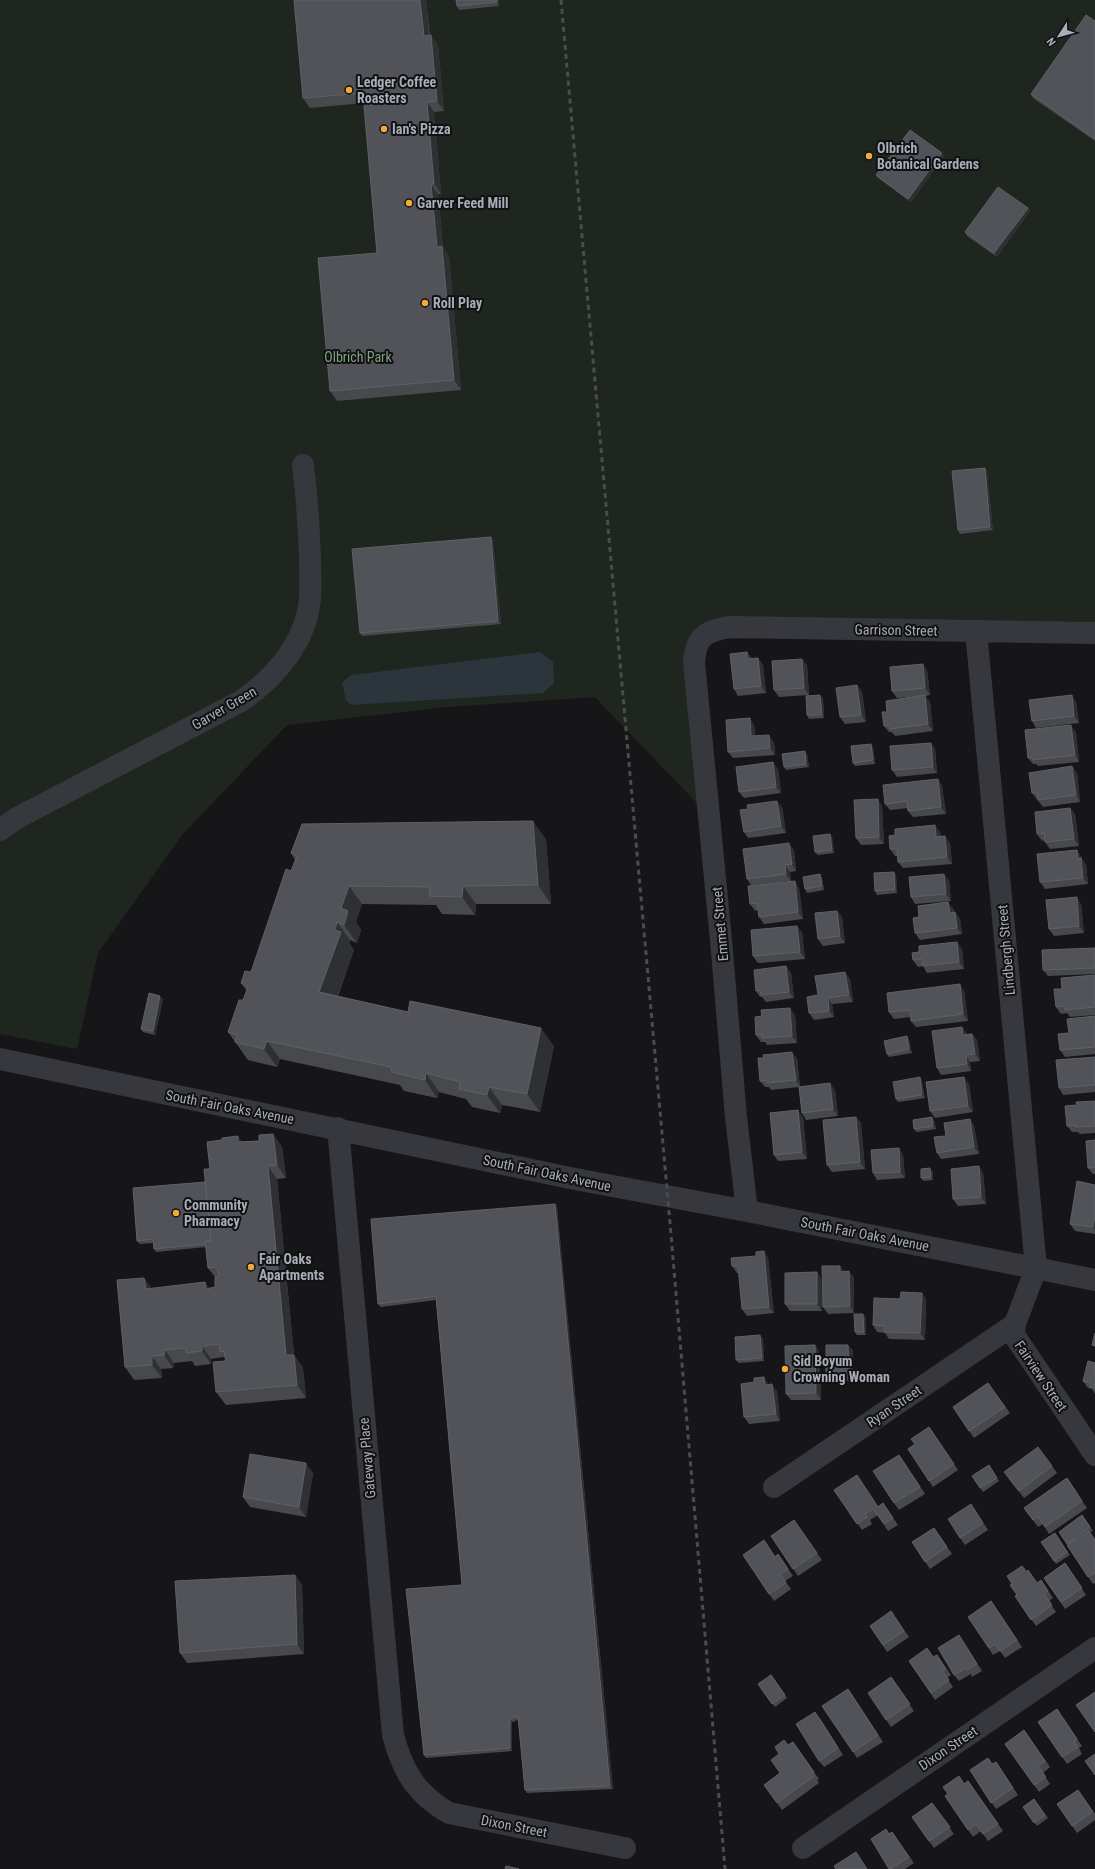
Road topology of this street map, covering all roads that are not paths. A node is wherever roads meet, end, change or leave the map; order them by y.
1 (303, 465) dead end
2 (976, 631) junction
3 (1095, 633) edge
4 (701, 638) joint
5 (0, 830) edge
6 (0, 1059) edge
7 (338, 1128) junction
8 (747, 1211) junction
9 (1036, 1268) junction
10 (1095, 1280) edge
11 (1015, 1324) junction
12 (1095, 1455) edge
13 (774, 1488) dead end
14 (1095, 1648) edge
15 (413, 1783) joint
16 (625, 1848) dead end
17 (803, 1848) dead end

1 - 5 street, Garver Green
2 - 3 street, Garrison Street
2 - 4 street, Garrison Street
2 - 9 street, Lindbergh Street
4 - 8 street, Emmet Street
6 - 7 street, South Fair Oaks Avenue
7 - 8 street, South Fair Oaks Avenue
7 - 15 street, Gateway Place
8 - 9 street, South Fair Oaks Avenue
9 - 10 street, South Fair Oaks Avenue
9 - 11 street, Fairview Street
11 - 12 street, Fairview Street
11 - 13 street, Ryan Street
14 - 17 street, Dixon Street
15 - 16 street, Dixon Street

